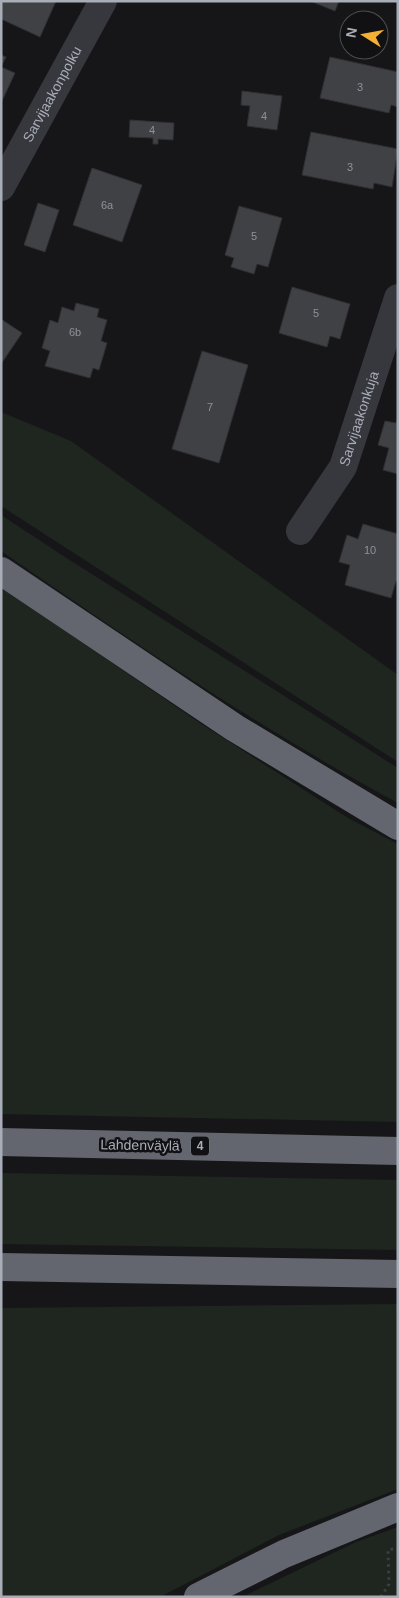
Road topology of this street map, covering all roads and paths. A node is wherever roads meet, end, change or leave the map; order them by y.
1 (103, 1) edge
2 (1, 186) edge
3 (398, 298) edge
4 (300, 531) dead end
5 (1, 571) edge
6 (398, 826) edge
7 (1, 1142) edge
8 (398, 1151) edge
9 (1, 1267) edge
10 (398, 1274) edge
11 (398, 1507) edge
12 (398, 1548) edge
13 (198, 1597) edge
14 (381, 1597) edge

1 - 2 street, Sarvijaakonpolku
3 - 4 street, Sarvijaakonkuja
5 - 6 highway
7 - 8 highway, Lahdenväylä / 4
9 - 10 highway
11 - 13 highway
12 - 14 path

